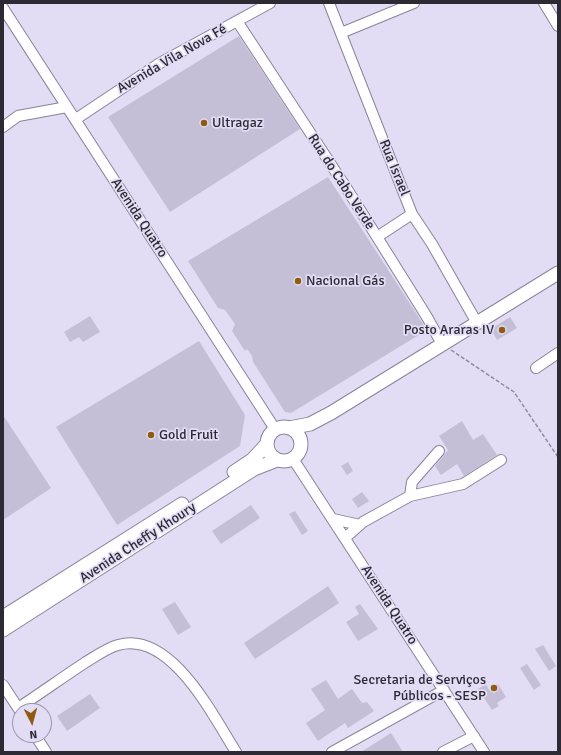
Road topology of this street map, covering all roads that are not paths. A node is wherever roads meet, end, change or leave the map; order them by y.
1 (270, 3) edge
2 (329, 3) edge
3 (414, 3) edge
4 (544, 3) edge
5 (3, 8) edge
6 (237, 22) junction
7 (558, 26) edge
8 (341, 33) junction
9 (67, 107) junction
10 (76, 119) junction
11 (3, 127) edge
12 (412, 214) junction
13 (377, 237) junction
14 (558, 273) edge
15 (477, 323) junction
16 (442, 344) junction
17 (558, 353) edge
18 (536, 368) dead end
19 (331, 413) junction
20 (289, 428) junction
21 (275, 429) junction
22 (301, 444) junction
23 (266, 445) junction
24 (439, 451) dead end
25 (293, 459) junction
26 (277, 460) junction
27 (501, 460) dead end
28 (410, 496) junction
29 (333, 519) junction
30 (360, 525) junction
31 (345, 538) junction
32 (3, 617) edge
33 (3, 630) edge
34 (3, 685) edge
35 (444, 690) junction
36 (15, 703) edge
37 (29, 703) edge
38 (474, 736) junction
39 (40, 743) edge
40 (46, 752) edge
41 (236, 752) edge
42 (332, 752) edge
43 (443, 752) edge
44 (484, 752) edge

1 - 6 street, Avenida Vila Nova Fé
2 - 8 street, Rua Israel
3 - 8 street
4 - 7 street
5 - 9 street, Avenida Quatro
6 - 10 street, Avenida Vila Nova Fé
6 - 13 street, Rua do Cabo Verde
8 - 12 street, Rua Israel
9 - 10 street, Avenida Quatro
9 - 11 street
10 - 21 street, Avenida Quatro
12 - 13 street
12 - 15 street, Rua Israel
13 - 16 street, Rua do Cabo Verde
14 - 15 main road
15 - 16 main road
16 - 19 main road
17 - 18 street
19 - 20 main road
19 - 22 main road
20 - 21 main road
20 - 22 main road
21 - 23 main road
22 - 25 main road
23 - 26 main road
23 - 32 main road, Avenida Cheffy Khoury
24 - 28 street
25 - 26 main road
25 - 29 street, Avenida Quatro
26 - 33 main road, Avenida Cheffy Khoury
27 - 28 street
28 - 30 street
29 - 30 street
29 - 31 street, Avenida Quatro
30 - 31 street
31 - 35 street, Avenida Quatro
34 - 36 street
35 - 38 street, Avenida Quatro
35 - 42 street
37 - 41 street
38 - 43 street
38 - 44 street, Avenida Quatro
39 - 40 street

